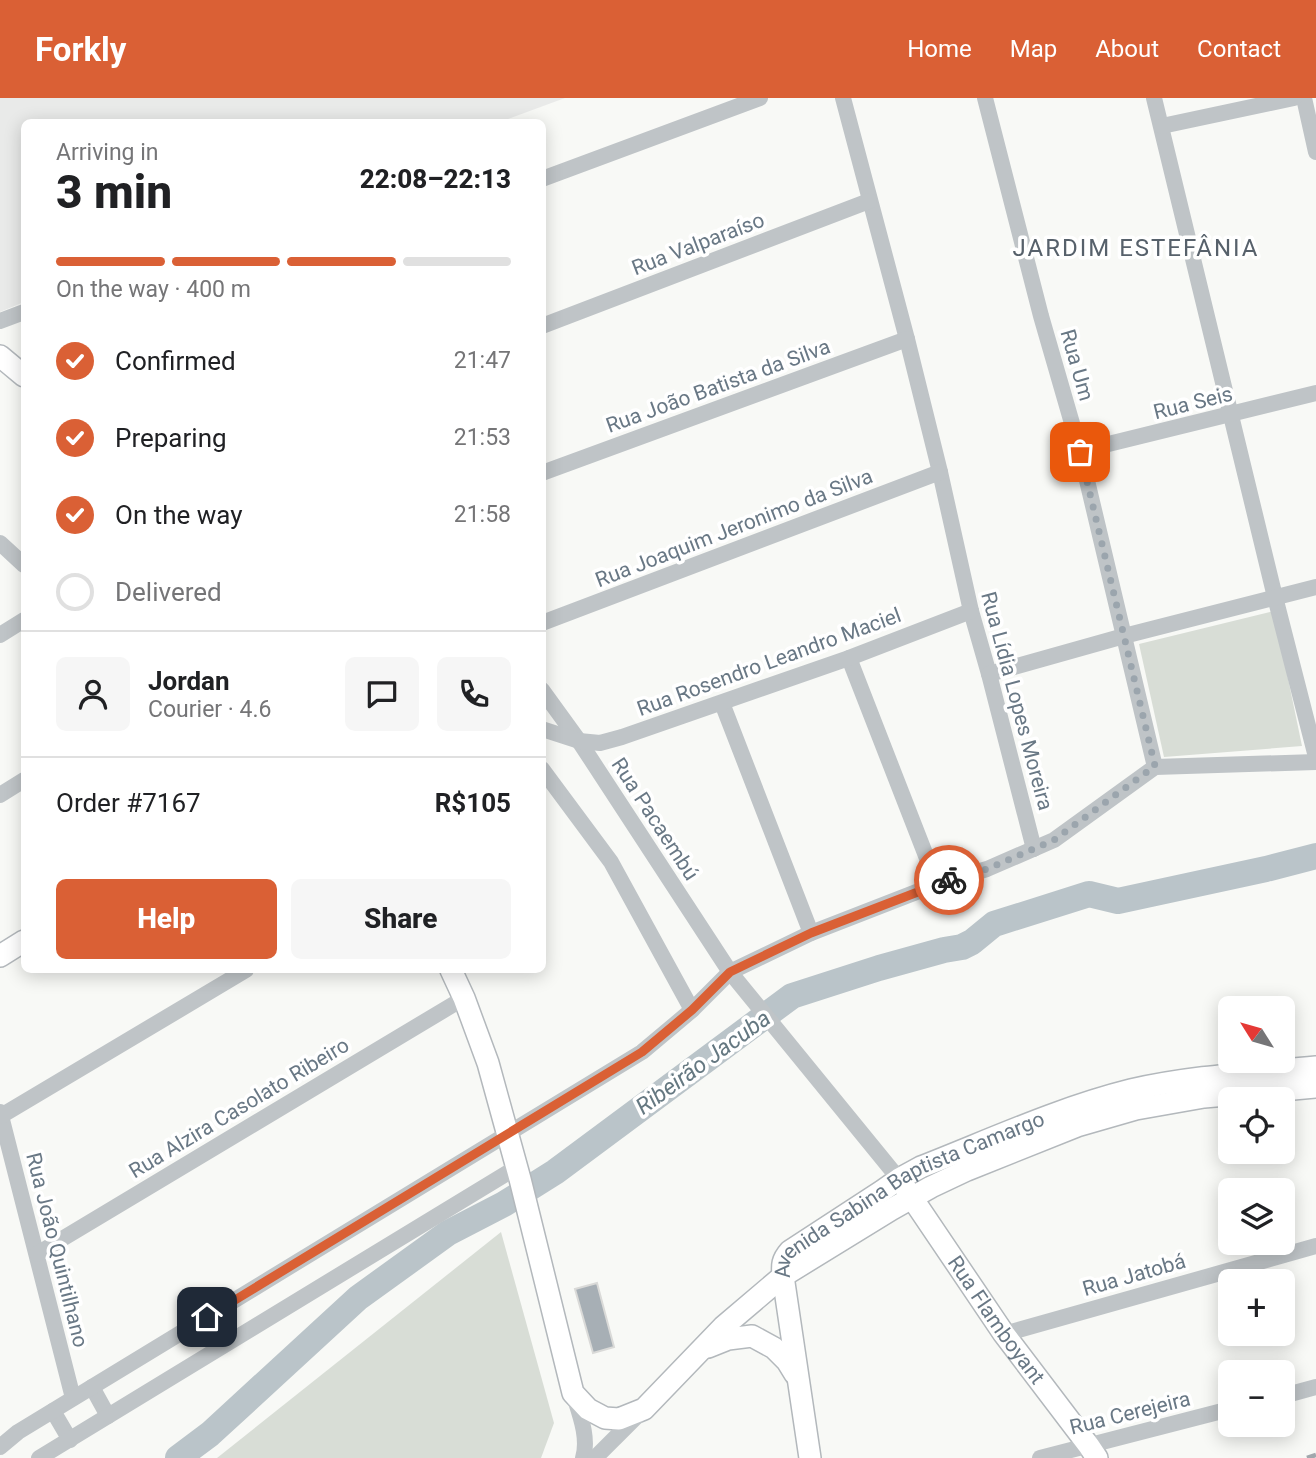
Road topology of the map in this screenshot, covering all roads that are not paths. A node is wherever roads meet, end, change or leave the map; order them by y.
1 (760, 98) edge
2 (843, 98) edge
3 (985, 98) edge
4 (1154, 98) edge
5 (1294, 98) edge
6 (1304, 98) edge
7 (1162, 126) junction
8 (1316, 152) edge
9 (546, 178) edge
10 (869, 201) junction
11 (21, 313) edge
12 (0, 321) edge
13 (546, 324) edge
14 (907, 339) junction
15 (0, 356) edge
16 (21, 374) edge
17 (1316, 393) edge
18 (1232, 415) junction
19 (1080, 452) junction
20 (546, 472) edge
21 (940, 472) junction
22 (0, 544) edge
23 (21, 562) edge
24 (1316, 587) edge
25 (1275, 597) junction
26 (971, 611) junction
27 (546, 621) edge
28 (21, 622) edge
29 (0, 635) edge
30 (1124, 636) junction
31 (849, 658) junction
32 (989, 674) junction
33 (546, 696) edge
34 (722, 703) junction
35 (546, 730) edge
36 (579, 741) junction
37 (1316, 757) edge
38 (1316, 762) edge
39 (1155, 766) junction
40 (546, 774) edge
41 (21, 782) edge
42 (0, 795) edge
43 (1034, 849) junction
44 (937, 884) junction
45 (811, 933) junction
46 (21, 943) edge
47 (0, 956) edge
48 (730, 972) junction
49 (241, 973) edge
50 (452, 973) edge
51 (464, 998) junction
52 (692, 1010) junction
53 (1316, 1067) edge
54 (1316, 1087) edge
55 (1, 1114) edge
56 (507, 1133) junction
57 (518, 1173) junction
58 (899, 1179) junction
59 (912, 1199) junction
60 (1316, 1246) edge
61 (37, 1254) junction
62 (783, 1276) junction
63 (1004, 1334) junction
64 (703, 1349) junction
65 (797, 1377) junction
66 (92, 1387) junction
67 (1316, 1387) edge
68 (573, 1393) junction
69 (1295, 1393) edge
70 (73, 1398) junction
71 (644, 1409) junction
72 (53, 1410) junction
73 (1218, 1413) edge
74 (108, 1416) junction
75 (69, 1440) junction
76 (0, 1447) edge
77 (1093, 1452) edge
78 (39, 1458) edge
79 (583, 1458) edge
80 (596, 1458) edge
81 (810, 1458) edge
82 (1040, 1458) edge

1 - 9 street
2 - 10 street, Rua Lídia Lopes Moreira
3 - 19 street, Rua Um
4 - 7 street
5 - 7 street
6 - 8 street
7 - 18 street
10 - 13 street, Rua Valparaíso
10 - 14 street, Rua Lídia Lopes Moreira
11 - 12 street
14 - 20 street, Rua João Batista da Silva
14 - 21 street, Rua Lídia Lopes Moreira
15 - 16 main road
17 - 18 street, Rua Seis
18 - 19 street, Rua Seis
18 - 25 street
19 - 30 street, Rua Um
21 - 26 street, Rua Lídia Lopes Moreira
21 - 27 street, Rua Joaquim Jeronimo da Silva
22 - 23 street
24 - 25 street
25 - 30 street
25 - 37 street
26 - 31 street, Rua Rosendro Leandro Maciel
26 - 32 street, Rua Lídia Lopes Moreira
28 - 29 street
30 - 32 street
30 - 39 street, Rua Um
31 - 34 street, Rua Rosendro Leandro Maciel
31 - 44 street
32 - 43 street, Rua Lídia Lopes Moreira
33 - 36 street, Rua Pacaembú
34 - 36 street, Rua Rosendro Leandro Maciel
34 - 45 street
35 - 36 street
36 - 48 street, Rua Pacaembú
38 - 39 street
39 - 43 street
40 - 52 street
41 - 42 street
43 - 44 street
44 - 45 street
45 - 48 street
46 - 47 main road
48 - 52 street
48 - 58 street, Rua Pacaembú
49 - 55 street
50 - 51 main road
51 - 56 main road
51 - 61 street, Rua Alzira Casolato Ribeiro
52 - 56 street
53 - 58 main road, Avenida Sabina Baptista Camargo
54 - 59 main road, Avenida Sabina Baptista Camargo
55 - 61 street, Rua João Quintilhano
56 - 57 main road
56 - 66 street
57 - 68 main road
57 - 74 street
58 - 59 main road, Rua Flamboyant
58 - 62 main road, Avenida Sabina Baptista Camargo
59 - 62 main road, Avenida Sabina Baptista Camargo
59 - 63 main road, Rua Flamboyant
60 - 63 street, Rua Jatobá
61 - 70 street, Rua João Quintilhano
62 - 64 main road
62 - 65 main road
63 - 77 main road, Rua Flamboyant
64 - 65 main road
64 - 71 main road
65 - 81 main road
66 - 70 street
66 - 74 street
67 - 69 street
68 - 71 main road
68 - 79 street
70 - 72 street
71 - 80 street
72 - 75 street
72 - 76 street
73 - 77 street, Rua Cerejeira
74 - 75 street
75 - 78 street
77 - 82 street, Rua Cerejeira

